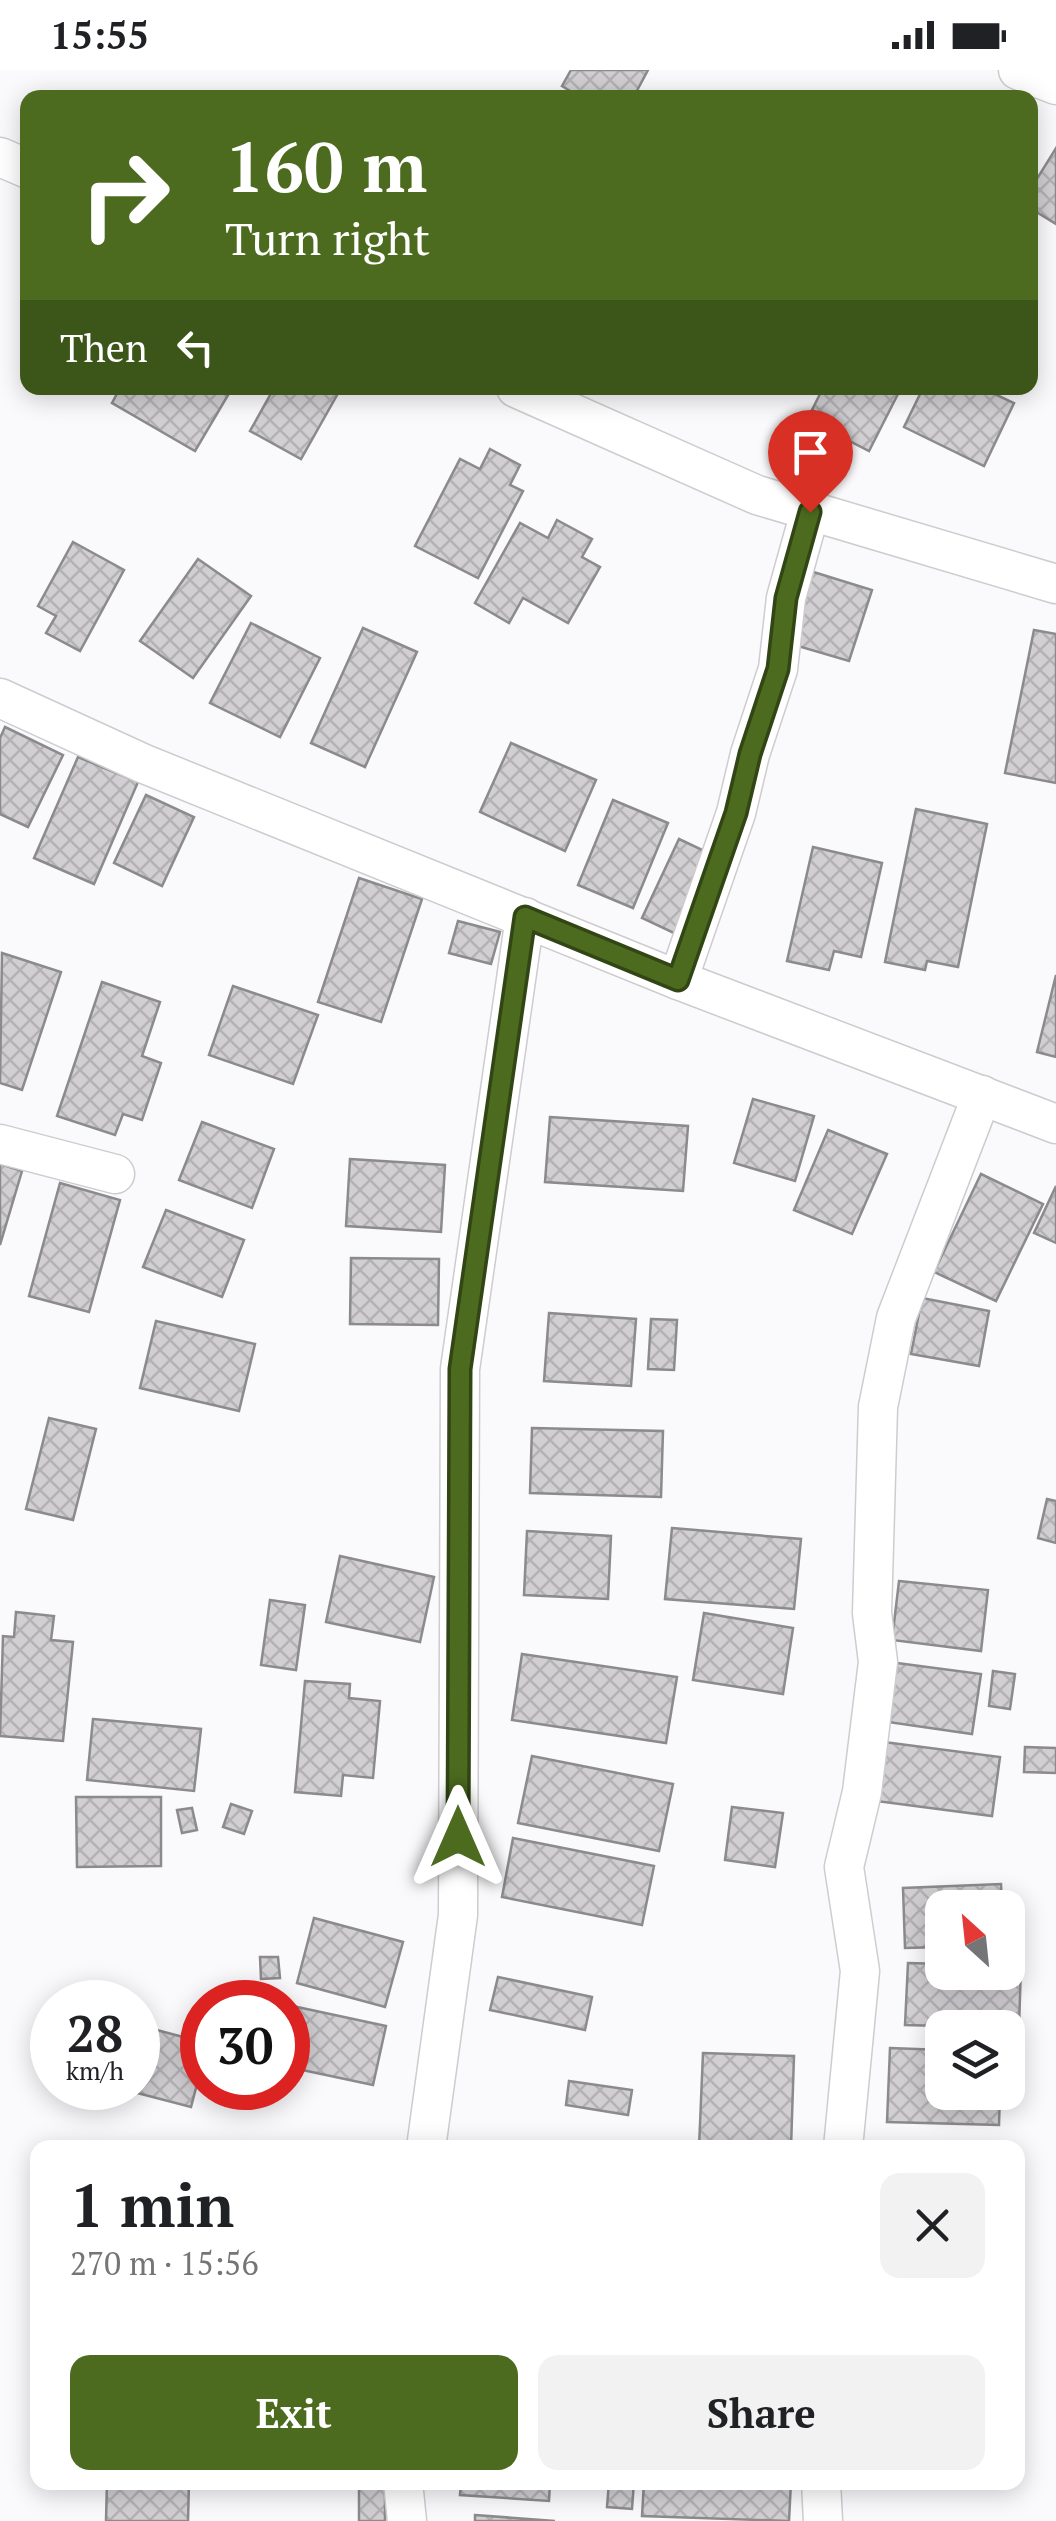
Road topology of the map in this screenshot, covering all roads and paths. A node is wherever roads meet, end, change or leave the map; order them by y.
1 (1018, 70) edge
2 (1056, 86) edge
3 (532, 395) edge
4 (810, 512) junction
5 (1056, 584) edge
6 (0, 698) edge
7 (525, 917) junction
8 (678, 980) junction
9 (982, 1095) junction
10 (1056, 1124) edge
11 (0, 1144) edge
12 (115, 1174) dead end
13 (427, 2140) edge
14 (843, 2140) edge
15 (404, 2490) edge
16 (821, 2490) edge
17 (407, 2521) edge
18 (823, 2521) edge

1 - 2 street
3 - 4 street
4 - 5 street
4 - 8 street
6 - 7 street
7 - 8 street
7 - 13 street
8 - 9 street
9 - 10 street
9 - 14 street
11 - 12 street
15 - 17 street
16 - 18 street

